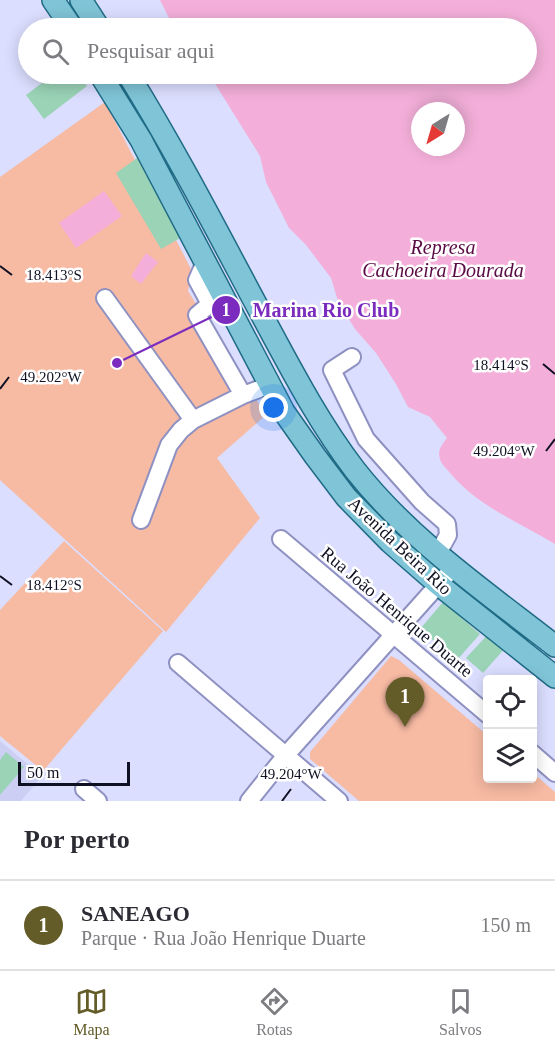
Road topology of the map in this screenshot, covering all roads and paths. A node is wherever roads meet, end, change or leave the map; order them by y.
1 (53, 0) edge
2 (81, 0) edge
3 (65, 18) edge
4 (93, 18) edge
5 (106, 84) edge
6 (134, 84) edge
7 (205, 262) junction
8 (105, 298) dead end
9 (351, 357) dead end
10 (270, 385) junction
11 (243, 395) junction
12 (193, 420) junction
13 (141, 520) dead end
14 (281, 539) dead end
15 (438, 553) junction
16 (454, 567) junction
17 (438, 584) junction
18 (393, 634) junction
19 (555, 646) edge
20 (178, 663) dead end
21 (555, 677) edge
22 (483, 711) edge
23 (286, 755) junction
24 (537, 757) edge
25 (555, 773) edge
26 (84, 789) dead end
27 (98, 801) edge
28 (249, 801) edge
29 (339, 801) edge

1 - 3 main road
2 - 4 main road
5 - 7 main road, Avenida Beira Rio
6 - 15 main road, Avenida Beira Rio
7 - 10 main road, Avenida Beira Rio
7 - 11 street
8 - 12 street
9 - 15 street
10 - 11 street
10 - 17 main road, Avenida Beira Rio
11 - 12 street
12 - 13 street
14 - 18 street, Rua João Henrique Duarte
15 - 16 main road, Avenida Beira Rio
16 - 17 street
16 - 19 main road, Avenida Beira Rio
17 - 18 street
17 - 21 main road, Avenida Beira Rio
18 - 22 street, Rua João Henrique Duarte
18 - 23 street
20 - 23 street
23 - 28 street
23 - 29 street
24 - 25 street
26 - 27 street

